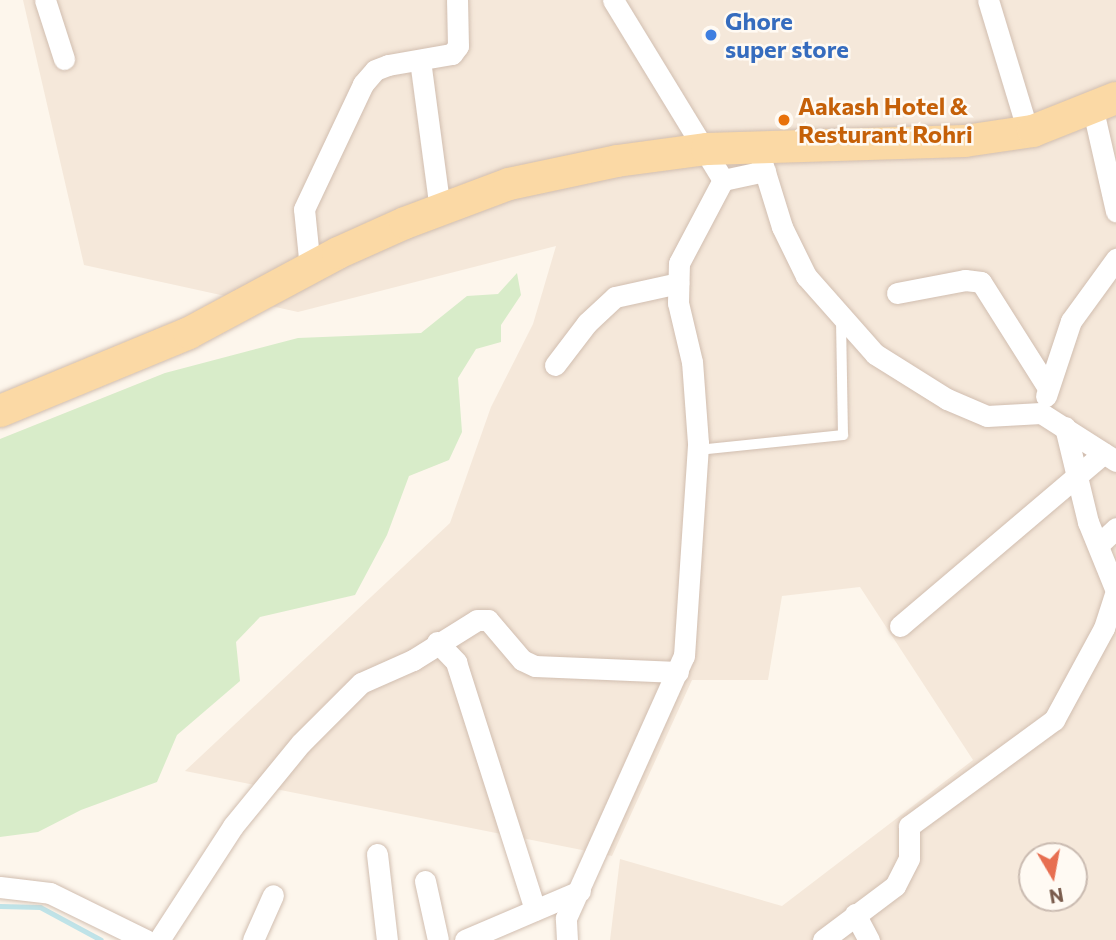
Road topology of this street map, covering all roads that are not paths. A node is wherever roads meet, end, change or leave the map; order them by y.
1 (45, 0) edge
2 (457, 0) edge
3 (613, 0) edge
4 (988, 0) edge
5 (64, 59) dead end
6 (420, 60) junction
7 (1105, 104) edge
8 (1028, 132) junction
9 (707, 149) junction
10 (762, 160) junction
11 (723, 180) junction
12 (440, 210) junction
13 (1116, 211) edge
14 (1116, 259) edge
15 (310, 268) junction
16 (678, 283) junction
17 (897, 293) dead end
18 (263, 294) junction
19 (841, 319) junction
20 (555, 365) dead end
21 (1048, 388) junction
22 (0, 391) edge
23 (0, 411) edge
24 (1041, 413) junction
25 (1065, 427) junction
26 (698, 450) junction
27 (1110, 457) edge
28 (1077, 473) junction
29 (1116, 528) edge
30 (1098, 545) junction
31 (1116, 591) edge
32 (900, 626) dead end
33 (437, 642) junction
34 (677, 672) junction
35 (377, 854) dead end
36 (425, 881) dead end
37 (0, 887) edge
38 (580, 891) junction
39 (273, 895) dead end
40 (535, 910) junction
41 (855, 914) junction
42 (146, 940) edge
43 (159, 940) edge
44 (253, 940) edge
45 (387, 940) edge
46 (438, 940) edge
47 (465, 940) edge
48 (567, 940) edge
49 (824, 940) edge
50 (869, 940) edge

1 - 5 street
2 - 6 street
3 - 9 street
4 - 8 street
6 - 12 street
6 - 15 street
7 - 8 main road
7 - 13 street
8 - 10 main road
9 - 10 main road
9 - 11 street
9 - 12 main road
10 - 11 street
10 - 19 street
11 - 16 street
12 - 15 main road
14 - 21 street
15 - 18 main road
16 - 20 street
16 - 26 street
17 - 21 street
18 - 22 main road
18 - 23 main road
19 - 24 street
19 - 26 lane
21 - 24 street
24 - 25 street
25 - 27 street
25 - 28 street
26 - 34 street
27 - 28 street
28 - 30 street
28 - 32 street
29 - 30 street
30 - 31 street
31 - 41 street
33 - 34 street
33 - 40 street
33 - 43 street
34 - 38 street
35 - 45 street
36 - 46 street
37 - 42 street
38 - 40 street
38 - 48 street
39 - 44 street
40 - 47 street
41 - 49 street
41 - 50 street

